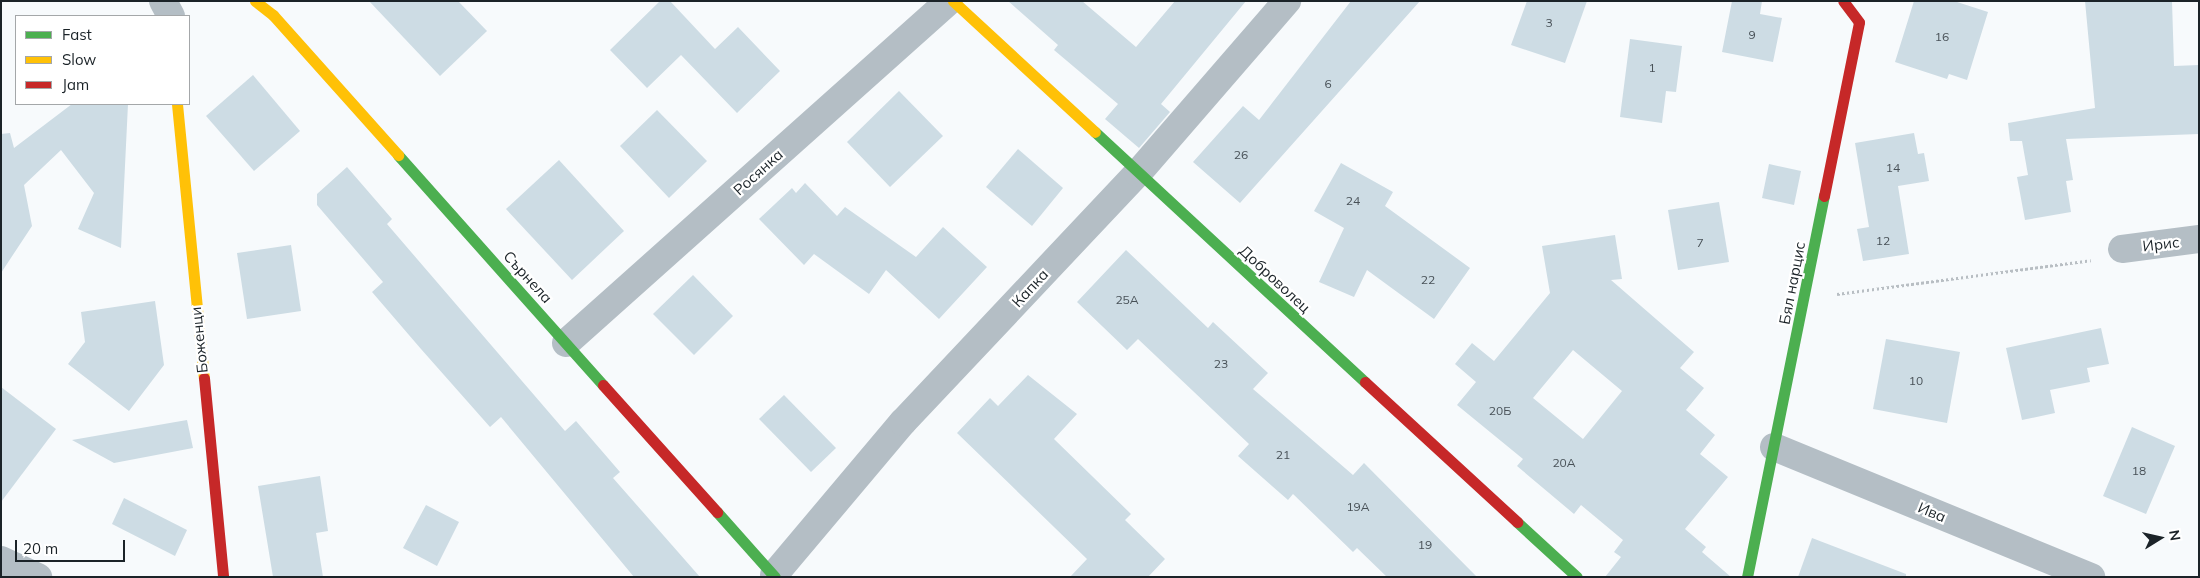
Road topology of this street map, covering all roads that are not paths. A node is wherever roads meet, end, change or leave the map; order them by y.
1 (163, 1) edge
2 (255, 1) edge
3 (949, 1) edge
4 (953, 1) edge
5 (1286, 1) edge
6 (1843, 1) edge
7 (170, 15) edge
8 (178, 105) edge
9 (1138, 173) junction
10 (2199, 239) edge
11 (2122, 249) road end
12 (566, 343) junction
13 (1774, 447) junction
14 (1, 560) edge
15 (774, 576) edge
16 (38, 577) edge
17 (223, 577) edge
18 (1577, 577) edge
19 (1747, 577) edge
20 (2091, 577) edge

1 - 7 street
2 - 12 street, Сърнела
3 - 12 street, Росянка
4 - 9 street, Доброволец
5 - 9 street, Капка
6 - 13 street, Бял нарцис
8 - 17 street, Боженци
9 - 15 street, Капка
9 - 18 street, Доброволец
10 - 11 street, Ирис
12 - 15 street, Сърнела
13 - 19 street, Бял нарцис
13 - 20 street, Ива
14 - 16 street

